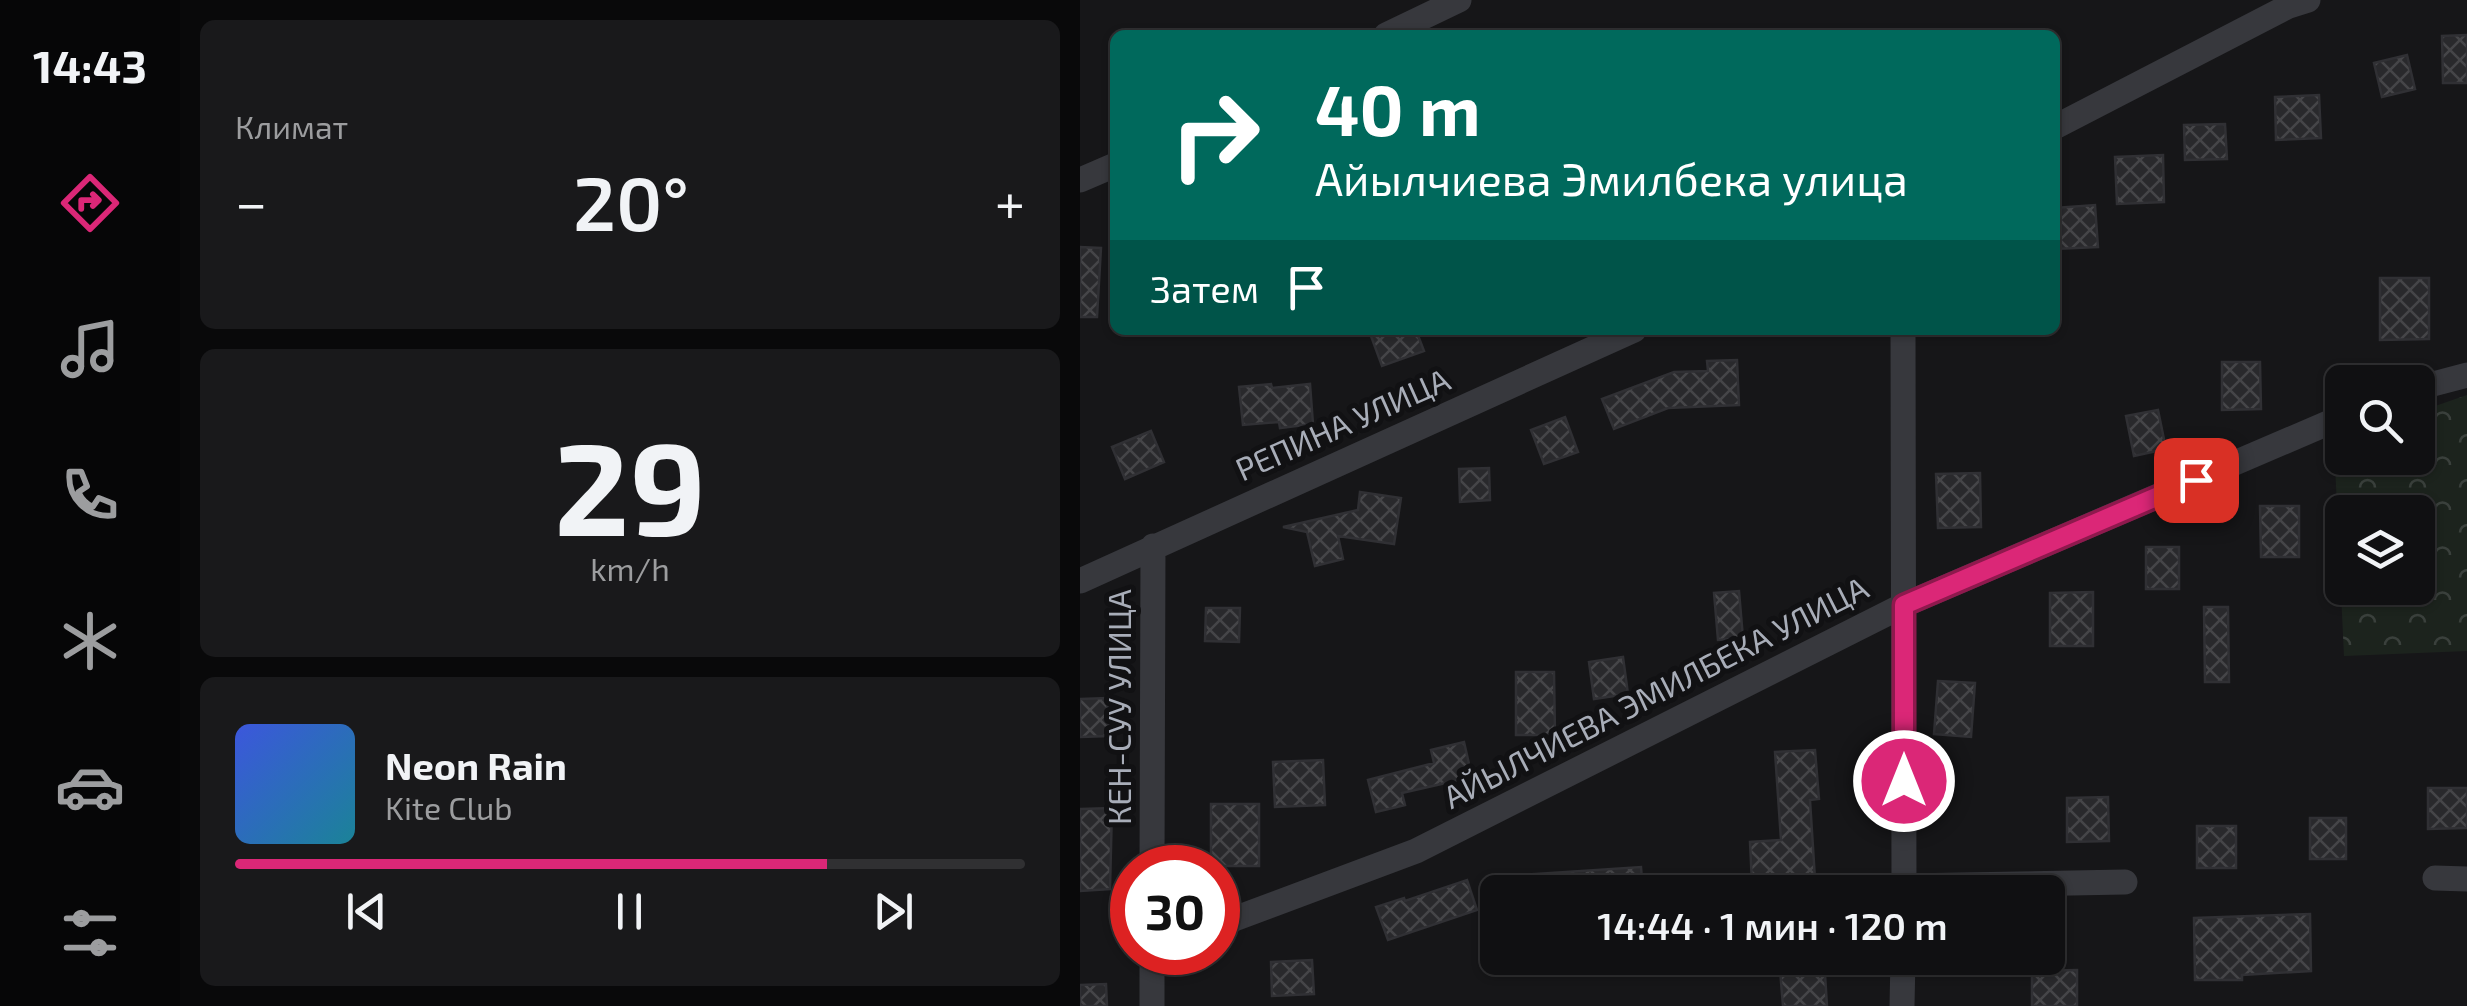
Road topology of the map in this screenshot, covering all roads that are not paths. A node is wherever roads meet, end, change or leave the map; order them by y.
1 (1459, 0) edge
2 (2308, 0) edge
3 (1396, 30) edge
4 (2060, 124) edge
5 (1110, 167) edge
6 (1080, 180) edge
7 (1623, 335) edge
8 (1903, 335) edge
9 (2467, 375) edge
10 (2435, 383) edge
11 (2325, 424) edge
12 (1153, 546) junction
13 (1080, 581) edge
14 (1904, 605) junction
15 (1152, 845) edge
16 (1904, 875) edge
17 (2435, 878) dead end
18 (2467, 879) edge
19 (2125, 882) dead end
20 (2065, 884) edge
21 (1240, 917) edge
22 (1152, 975) edge
23 (1903, 975) edge
24 (1152, 1006) edge
25 (1902, 1006) edge

1 - 3 street
2 - 4 street
5 - 6 street
7 - 12 street, РЕПИНА УЛИЦА
8 - 14 street
9 - 10 street
11 - 14 street, АЙЫЛЧИЕВА ЭМИЛБЕКА УЛИЦА
12 - 13 street, РЕПИНА УЛИЦА
12 - 15 street, КЕН-СУУ УЛИЦА
14 - 16 street
14 - 21 street, АЙЫЛЧИЕВА ЭМИЛБЕКА УЛИЦА
17 - 18 street
19 - 20 street
22 - 24 street
23 - 25 street

